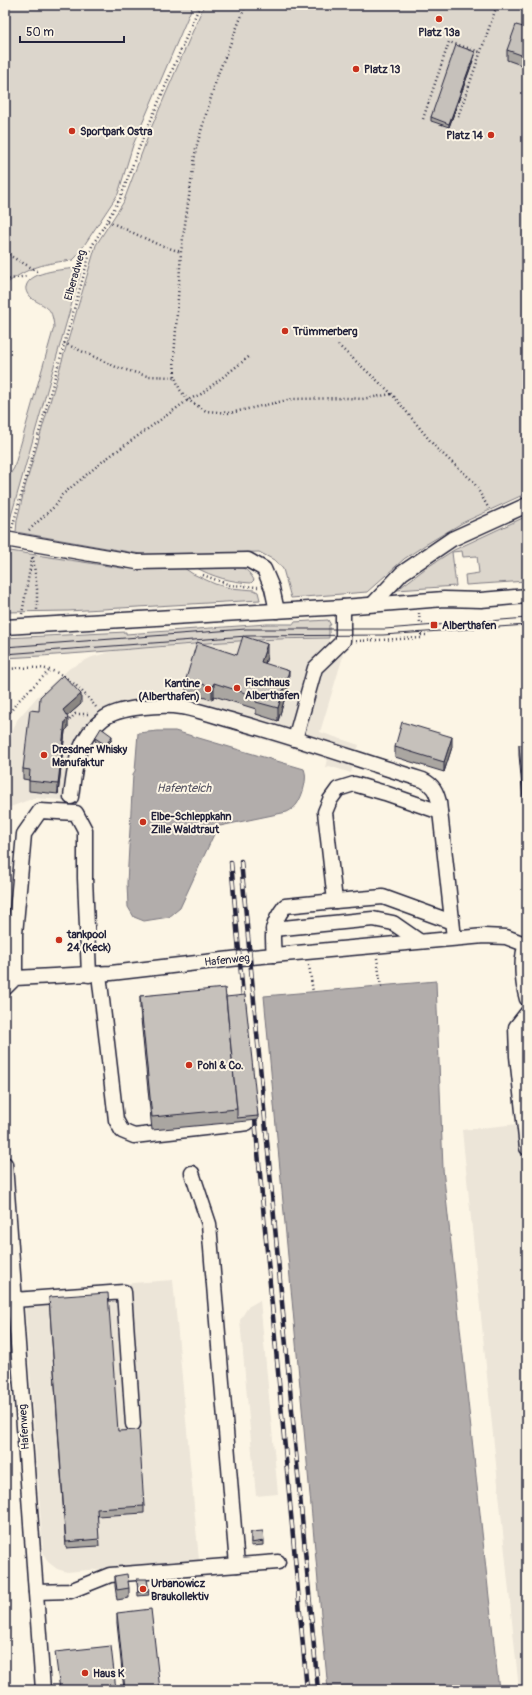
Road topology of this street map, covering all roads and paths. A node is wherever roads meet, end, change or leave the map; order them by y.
1 (200, 5) edge
2 (246, 5) edge
3 (497, 5) edge
4 (480, 52) junction
5 (458, 116) dead end
6 (423, 119) dead end
7 (108, 220) junction
8 (181, 252) junction
9 (5, 254) edge
10 (39, 272) dead end
11 (27, 276) dead end
12 (5, 280) edge
13 (64, 343) junction
14 (338, 344) dead end
15 (250, 356) dead end
16 (175, 377) junction
17 (392, 394) junction
18 (188, 400) junction
19 (480, 496) dead end
20 (527, 505) edge
21 (10, 540) edge
22 (186, 562) junction
23 (272, 588) junction
24 (527, 596) edge
25 (373, 604) junction
26 (343, 607) junction
27 (37, 611) dead end
28 (277, 611) junction
29 (420, 623) dead end
30 (426, 623) dead end
31 (20, 625) junction
32 (5, 627) edge
33 (426, 635) dead end
34 (342, 641) junction
35 (5, 669) edge
36 (49, 671) junction
37 (102, 716) junction
38 (5, 719) edge
39 (66, 724) edge
40 (295, 739) junction
41 (71, 797) dead end
42 (440, 812) junction
43 (335, 901) junction
44 (452, 922) junction
45 (273, 929) junction
46 (454, 938) junction
47 (419, 941) junction
48 (526, 943) edge
49 (274, 955) junction
50 (378, 964) dead end
51 (310, 971) dead end
52 (94, 975) junction
53 (15, 978) junction
54 (381, 987) dead end
55 (5, 988) edge
56 (313, 992) dead end
57 (527, 999) edge
58 (527, 1013) edge
59 (246, 1113) edge
60 (527, 1148) edge
61 (5, 1164) edge
62 (192, 1173) dead end
63 (14, 1300) junction
64 (133, 1424) dead end
65 (278, 1562) dead end
66 (237, 1565) junction
67 (36, 1592) junction
68 (5, 1638) edge
69 (8, 1690) edge
70 (44, 1690) edge

1 - 7 path, Elberadweg
2 - 8 path
3 - 4 path
4 - 5 path
4 - 6 path
7 - 8 path
7 - 13 path, Elberadweg
8 - 16 path
9 - 10 path
11 - 12 path
13 - 16 path
13 - 21 path, Elberadweg
14 - 17 path
15 - 18 path
16 - 18 path
17 - 18 path
17 - 19 path
18 - 21 path
20 - 25 street
21 - 22 street
22 - 23 path
22 - 23 street
23 - 28 street
24 - 25 street
25 - 26 street
26 - 28 street
26 - 34 street
27 - 31 path
28 - 31 street
29 - 30 path
31 - 32 street
33 - 34 path
34 - 40 street
35 - 36 path
36 - 37 path
36 - 38 path
37 - 39 path
37 - 40 street
37 - 41 street
40 - 42 street
42 - 43 street
42 - 44 street
43 - 44 street
43 - 45 street
44 - 46 street
45 - 47 street
45 - 49 street
46 - 47 street, Hafenweg
46 - 48 street, Hafenweg
47 - 49 street, Hafenweg
48 - 57 street
49 - 52 street, Hafenweg
50 - 54 path
51 - 56 path
52 - 53 street, Hafenweg
52 - 53 street
52 - 59 street
53 - 55 street
58 - 60 street
61 - 63 street, Hafenweg
62 - 66 street
63 - 64 street
63 - 67 street, Hafenweg
65 - 66 street
66 - 67 street
67 - 70 street, Hafenweg
68 - 69 path

